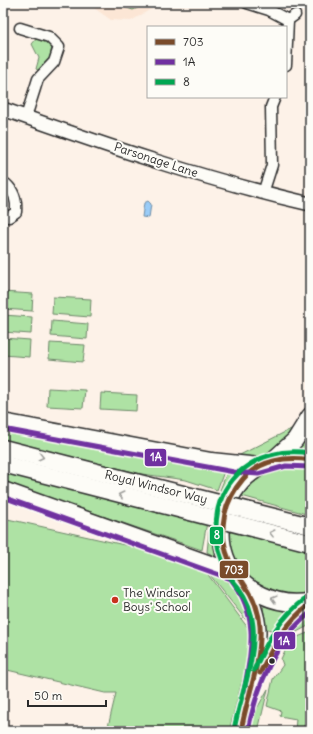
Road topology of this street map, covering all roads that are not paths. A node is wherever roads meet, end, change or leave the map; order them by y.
1 (247, 3) edge
2 (20, 28) dead end
3 (287, 52) edge
4 (275, 98) edge
5 (3, 109) edge
6 (26, 117) junction
7 (3, 184) edge
8 (263, 193) junction
9 (310, 204) edge
10 (3, 216) edge
11 (310, 416) edge
12 (3, 422) edge
13 (3, 448) edge
14 (310, 460) edge
15 (3, 464) edge
16 (265, 464) junction
17 (3, 490) edge
18 (310, 526) edge
19 (310, 543) edge
20 (239, 577) junction
21 (310, 601) edge
22 (310, 604) edge
23 (251, 692) junction
24 (241, 731) edge

1 - 3 street
2 - 6 street
4 - 8 street
5 - 6 street, Parsonage Lane
6 - 8 street, Parsonage Lane
7 - 10 street
8 - 9 street, Parsonage Lane
11 - 16 main road
12 - 16 main road
13 -> 18 main road, Royal Windsor Way, bridge
14 - 16 main road
19 -> 15 main road, Royal Windsor Way, bridge
16 - 20 main road
17 - 20 main road
21 -> 20 main road
20 - 23 street
22 - 23 street
23 - 24 street

